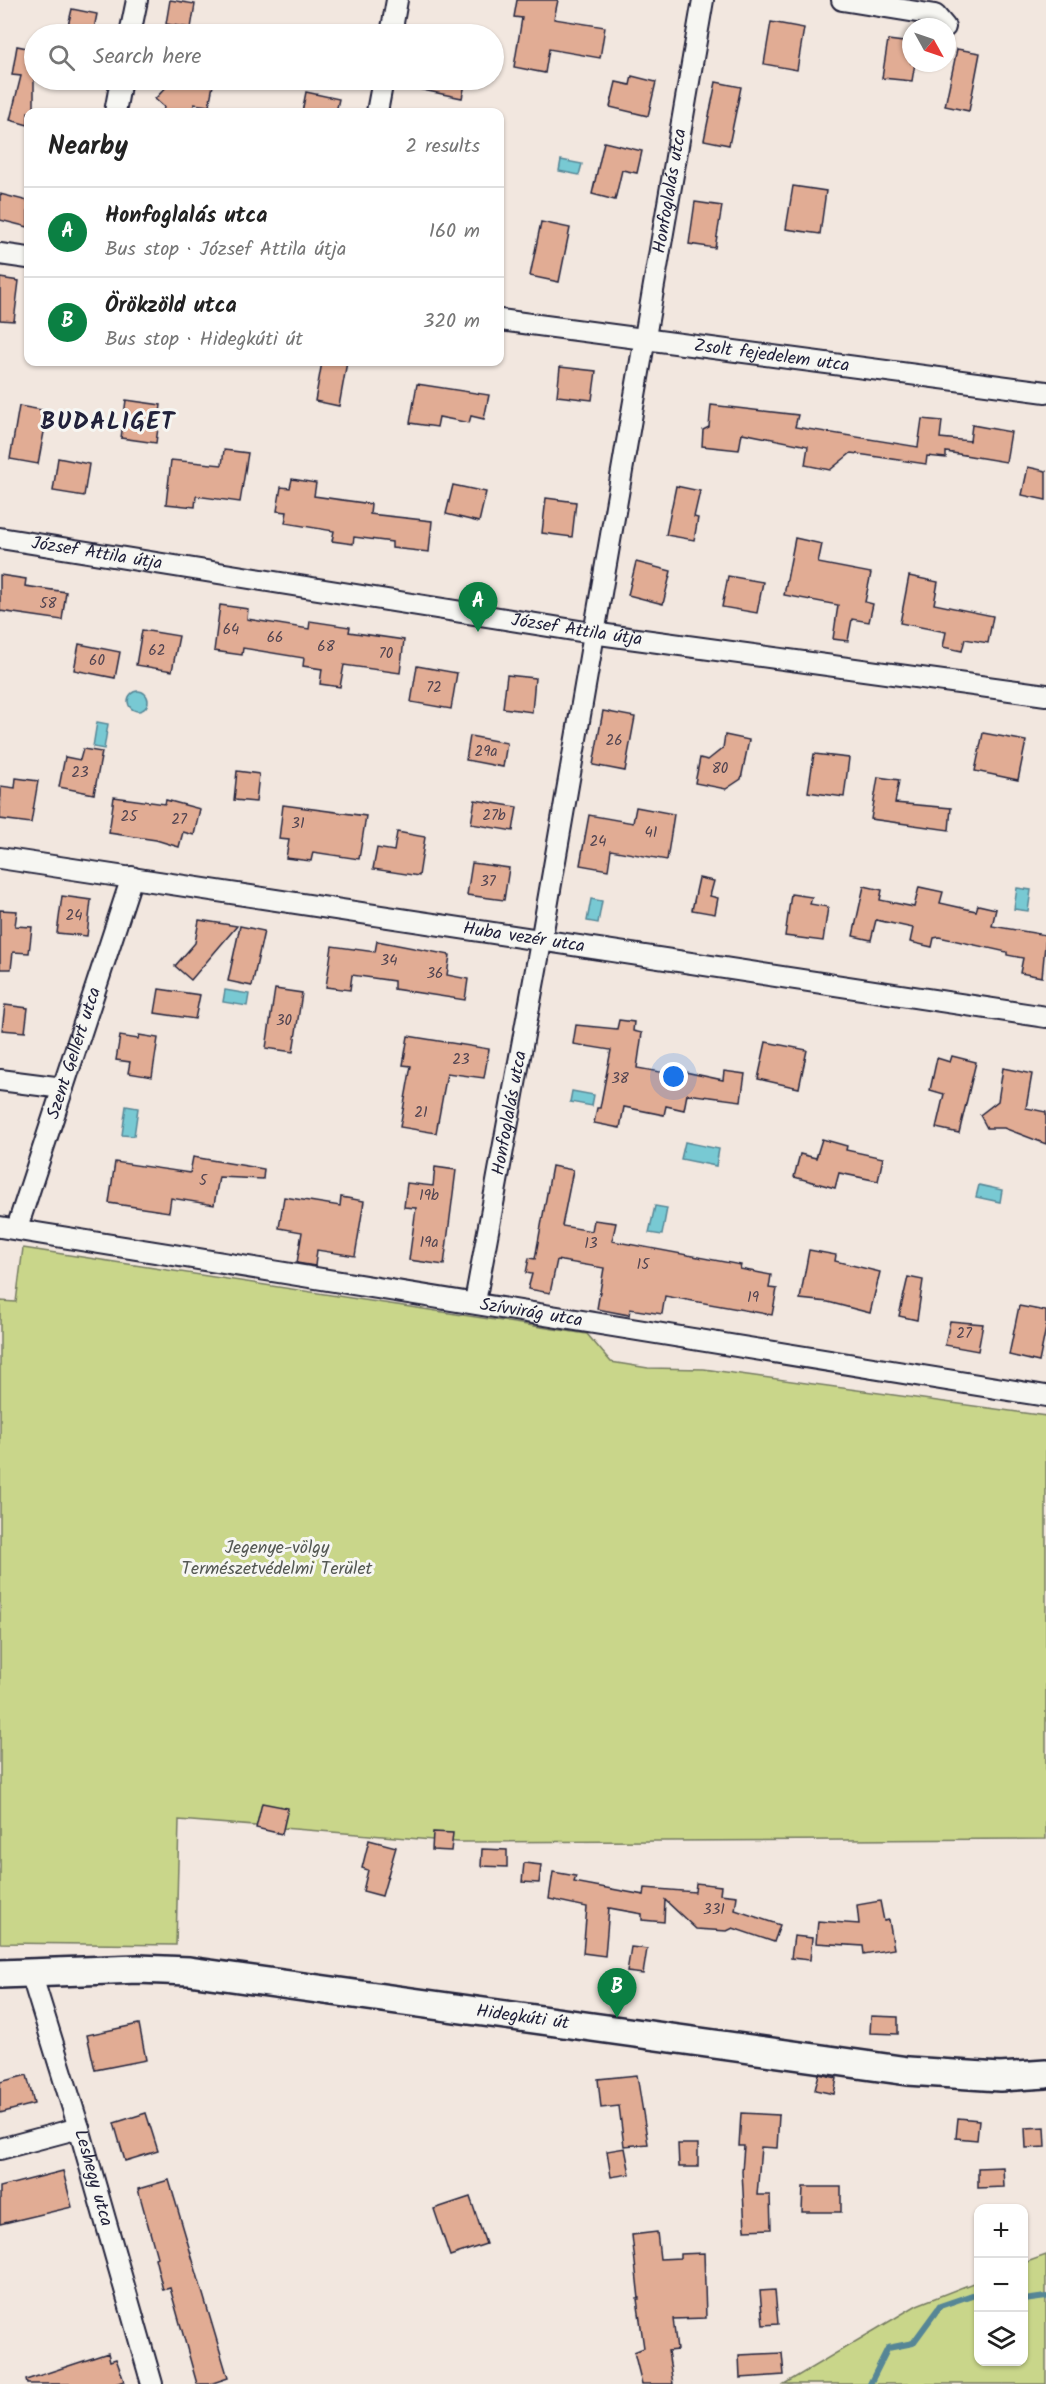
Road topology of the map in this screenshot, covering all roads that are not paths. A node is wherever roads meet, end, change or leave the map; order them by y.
1 (137, 0) edge
2 (397, 0) edge
3 (703, 0) edge
4 (842, 0) edge
5 (938, 18) edge
6 (132, 24) edge
7 (393, 24) edge
8 (119, 90) edge
9 (381, 90) edge
10 (116, 108) edge
11 (378, 108) edge
12 (0, 254) edge
13 (24, 257) edge
14 (504, 321) edge
15 (643, 338) junction
16 (1046, 392) edge
17 (0, 538) edge
18 (592, 633) junction
19 (1046, 695) edge
20 (0, 858) edge
21 (132, 877) junction
22 (541, 942) junction
23 (1046, 1017) edge
24 (0, 1080) edge
25 (63, 1088) junction
26 (8, 1227) edge
27 (475, 1302) junction
28 (1046, 1396) edge
29 (31, 1973) junction
30 (0, 1974) edge
31 (1046, 2074) edge
32 (79, 2128) junction
33 (0, 2149) edge
34 (152, 2384) edge

1 - 6 street
2 - 7 street
3 - 15 street, Honfoglalás utca
4 - 5 street
8 - 10 street
9 - 11 street
12 - 13 street
14 - 15 street, Zsolt fejedelem utca
15 - 16 street, Zsolt fejedelem utca
15 - 18 street, Honfoglalás utca
17 - 18 street, József Attila útja
18 - 19 street, József Attila útja
18 - 22 street, Honfoglalás utca
20 - 21 street, Huba vezér utca
21 - 22 street, Huba vezér utca
21 - 25 street, Szent Gellért utca
22 - 23 street, Huba vezér utca
22 - 27 street, Honfoglalás utca
24 - 25 street
25 - 26 street, Szent Gellért utca
26 - 27 street, Szívvirág utca
27 - 28 street, Szívvirág utca
29 - 30 main road, Hidegkúti út
29 - 31 main road, Hidegkúti út
29 - 32 street, Leshegy utca
32 - 33 street
32 - 34 street, Leshegy utca

